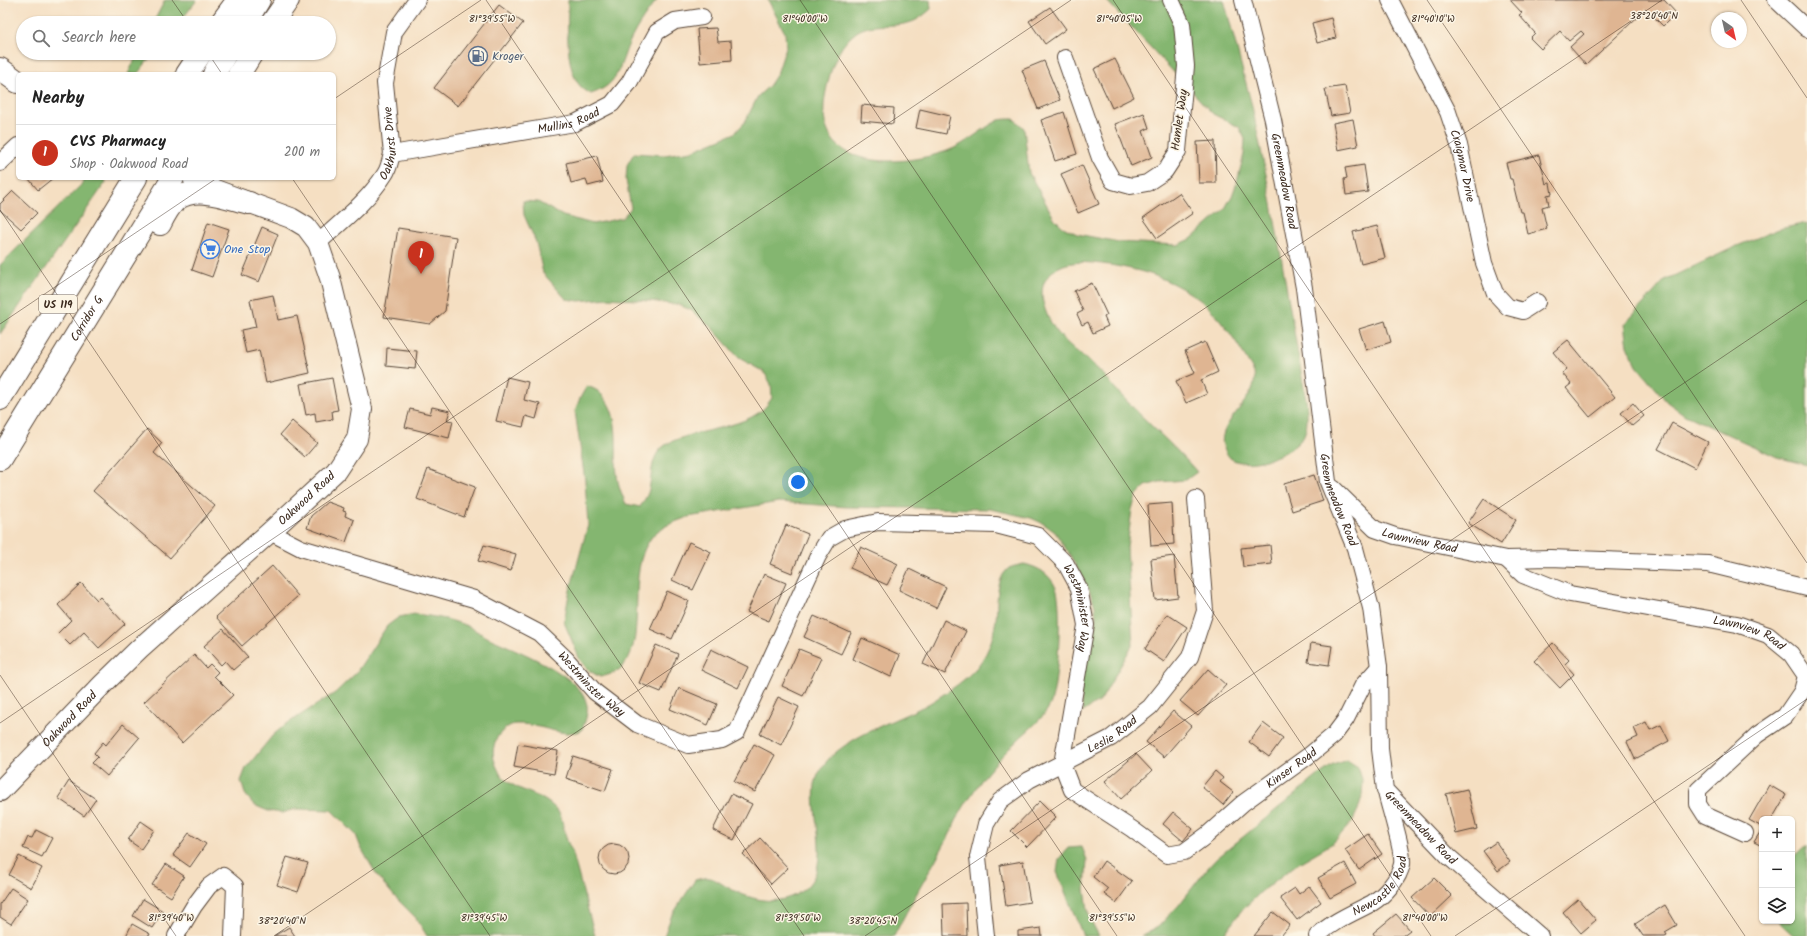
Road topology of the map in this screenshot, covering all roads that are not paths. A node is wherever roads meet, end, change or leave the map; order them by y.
1 (238, 0) edge
2 (251, 0) edge
3 (259, 0) edge
4 (288, 0) edge
5 (417, 0) edge
6 (1171, 0) edge
7 (1243, 0) edge
8 (1390, 0) edge
9 (1776, 0) edge
10 (226, 16) edge
11 (241, 16) edge
12 (249, 16) edge
13 (277, 16) edge
14 (702, 17) dead end
15 (1807, 29) edge
16 (1065, 58) dead end
17 (196, 60) edge
18 (212, 60) edge
19 (222, 60) edge
20 (248, 60) edge
21 (0, 69) edge
22 (188, 72) edge
23 (204, 72) edge
24 (215, 72) edge
25 (240, 72) edge
26 (16, 81) edge
27 (16, 148) edge
28 (392, 154) junction
29 (0, 163) edge
30 (120, 180) edge
31 (135, 180) edge
32 (153, 180) edge
33 (172, 180) edge
34 (196, 180) edge
35 (222, 180) edge
36 (249, 202) junction
37 (116, 210) junction
38 (318, 243) junction
39 (1537, 302) dead end
40 (87, 318) junction
41 (0, 399) edge
42 (0, 459) edge
43 (1328, 482) junction
44 (1196, 499) dead end
45 (270, 532) junction
46 (818, 556) joint
47 (1506, 559) junction
48 (1807, 588) edge
49 (1379, 667) junction
50 (1062, 764) junction
51 (1385, 790) junction
52 (0, 791) edge
53 (1745, 833) dead end
54 (1321, 935) edge
55 (176, 936) edge
56 (233, 936) edge
57 (986, 936) edge
58 (1540, 936) edge

1 - 10 main road
2 - 11 main road
3 - 12 main road
4 - 13 main road
5 - 28 street, Oakhurst Drive
6 - 16 street, Hamlet Way
7 - 43 street, Greenmeadow Road
8 - 39 street, Craigmar Drive
9 - 15 street
14 - 28 street, Mullins Road
17 - 22 main road
18 - 23 main road
19 - 24 main road
20 - 25 main road
21 - 26 main road
27 - 29 street
28 - 38 street, Oakhurst Drive
30 - 37 main road
31 - 37 main road, US 119
32 - 40 main road
33 - 40 main road, Corridor G / US 119
34 - 36 street, Oakwood Road
35 - 36 main road
36 - 38 street, Oakwood Road
36 - 40 main road
37 - 41 main road, US 119
38 - 45 street, Oakwood Road
40 - 42 main road, Corridor G / US 119
43 - 47 street, Lawnview Road
43 - 49 street, Greenmeadow Road
44 - 50 street, Leslie Road
45 - 46 street, Westminster Way
45 - 52 street, Oakwood Road
46 - 50 street, Westminister Way
47 - 48 street, Lawnview Road
47 - 53 street, Lawnview Road
49 - 50 street, Kinser Road
49 - 51 street, Greenmeadow Road
50 - 57 street, Leslie Road
51 - 54 street, Newcastle Road
51 - 58 street, Greenmeadow Road
55 - 56 street

